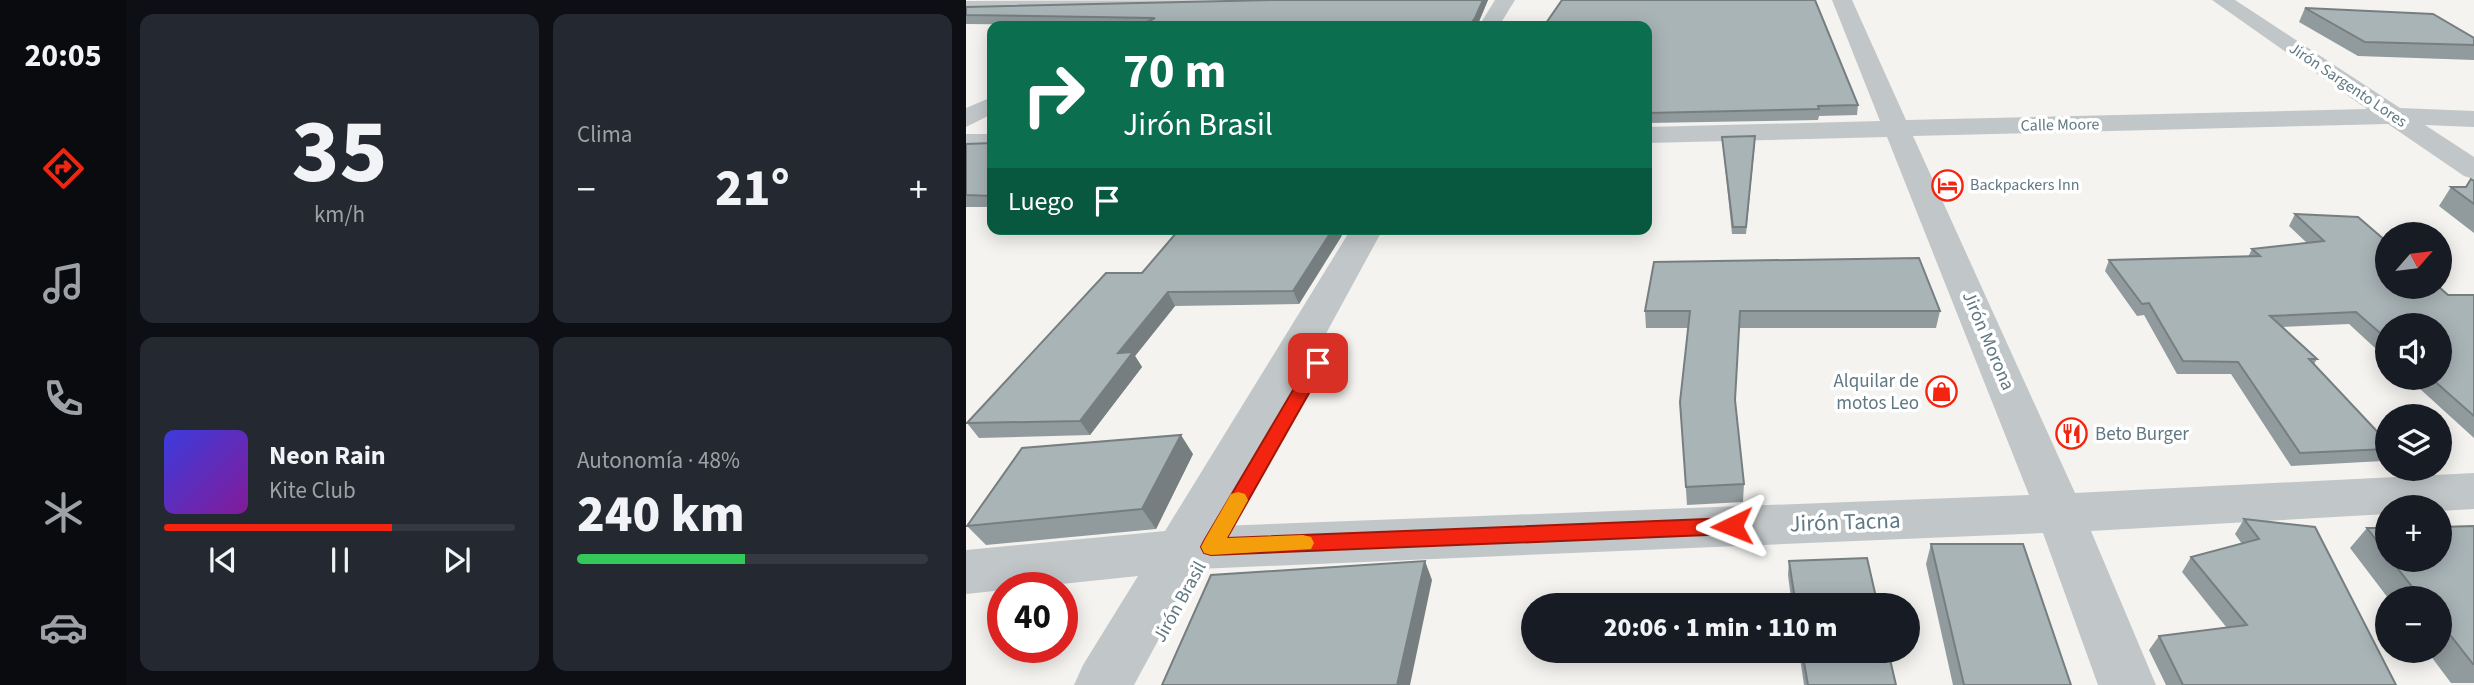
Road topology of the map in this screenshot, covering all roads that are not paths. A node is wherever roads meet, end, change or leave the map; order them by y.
1 (1274, 0) edge
2 (1505, 0) edge
3 (1516, 0) edge
4 (1842, 0) edge
5 (2222, 0) edge
6 (1168, 1) edge
7 (966, 7) edge
8 (1136, 20) edge
9 (1492, 21) edge
10 (1509, 21) edge
11 (987, 107) edge
12 (2394, 116) junction
13 (966, 119) edge
14 (2474, 119) edge
15 (1898, 129) junction
16 (1652, 135) edge
17 (966, 142) edge
18 (987, 142) edge
19 (2474, 170) edge
20 (1388, 235) edge
21 (1360, 258) edge
22 (2474, 491) edge
23 (2060, 513) junction
24 (1197, 548) junction
25 (966, 572) edge
26 (1103, 685) edge
27 (1133, 685) edge
28 (2127, 685) edge

1 - 6 street
2 - 9 street
3 - 10 street
4 - 15 street, Jirón Morona
5 - 12 street, Jirón Sargento Lores
6 - 7 street
6 - 8 street
11 - 13 street
12 - 14 street, Calle Moore
12 - 15 street, Calle Moore
12 - 19 street, Jirón Sargento Lores
15 - 16 street, Calle Moore
15 - 23 street, Jirón Morona
17 - 18 street
20 - 21 street
21 - 24 street
22 - 23 street, Jirón Tacna
23 - 24 street, Jirón Tacna
23 - 28 street, Jirón Morona
24 - 25 street, Jirón Tacna
24 - 26 street
24 - 27 street, Jirón Brasil

